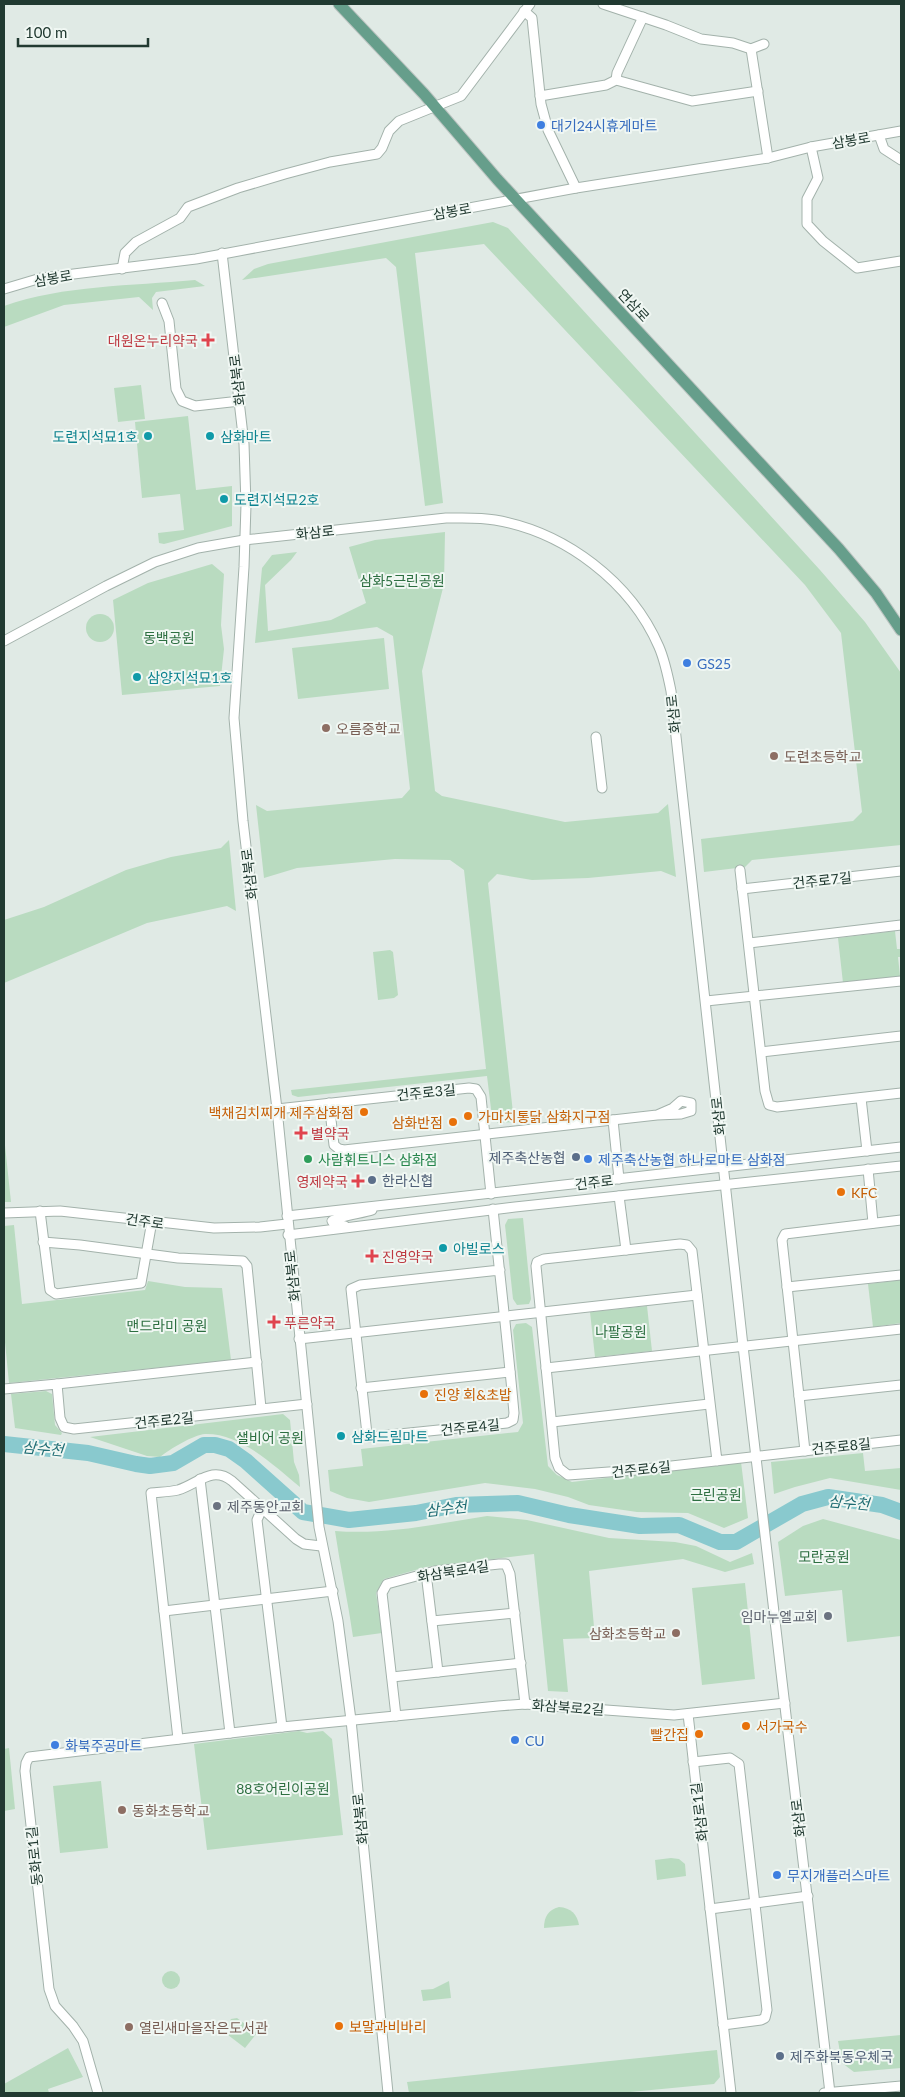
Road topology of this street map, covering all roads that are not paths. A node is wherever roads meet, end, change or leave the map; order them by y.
1 (340, 4) edge
2 (604, 4) edge
3 (527, 7) edge
4 (643, 17) junction
5 (764, 44) dead end
6 (751, 49) junction
7 (616, 80) junction
8 (758, 92) junction
9 (540, 96) junction
10 (434, 106) junction
11 (901, 131) edge
12 (879, 135) junction
13 (812, 147) junction
14 (768, 158) junction
15 (901, 160) edge
16 (576, 188) junction
17 (516, 199) junction
18 (222, 253) junction
19 (901, 261) edge
20 (122, 269) junction
21 (4, 289) edge
22 (162, 304) dead end
23 (240, 402) junction
24 (244, 540) junction
25 (901, 629) edge
26 (4, 641) edge
27 (596, 737) dead end
28 (602, 788) dead end
29 (740, 870) dead end
30 (901, 871) edge
31 (742, 889) junction
32 (901, 925) edge
33 (748, 943) junction
34 (901, 981) edge
35 (755, 997) junction
36 (706, 1001) junction
37 (901, 1036) edge
38 (761, 1052) junction
39 (901, 1093) edge
40 (860, 1098) junction
41 (329, 1103) junction
42 (277, 1109) junction
43 (657, 1115) dead end
44 (613, 1120) junction
45 (484, 1134) junction
46 (901, 1148) edge
47 (867, 1152) junction
48 (901, 1166) edge
49 (724, 1167) junction
50 (868, 1169) junction
51 (619, 1179) junction
52 (726, 1185) junction
53 (491, 1194) junction
54 (619, 1196) junction
55 (389, 1205) junction
56 (493, 1209) junction
57 (40, 1211) junction
58 (4, 1212) edge
59 (287, 1220) junction
60 (901, 1220) edge
61 (152, 1221) junction
62 (873, 1223) junction
63 (354, 1227) junction
64 (288, 1235) junction
65 (43, 1242) junction
66 (626, 1250) junction
67 (146, 1254) junction
68 (500, 1270) junction
69 (901, 1274) edge
70 (787, 1286) junction
71 (697, 1295) junction
72 (541, 1312) junction
73 (505, 1317) junction
74 (901, 1329) edge
75 (355, 1332) junction
76 (299, 1338) junction
77 (792, 1341) junction
78 (743, 1346) junction
79 (703, 1351) junction
80 (257, 1362) junction
81 (546, 1368) junction
82 (510, 1372) junction
83 (57, 1384) junction
84 (901, 1385) edge
85 (361, 1388) junction
86 (4, 1389) edge
87 (799, 1396) junction
88 (307, 1404) junction
89 (710, 1404) junction
90 (261, 1408) junction
91 (552, 1422) junction
92 (901, 1440) edge
93 (805, 1451) junction
94 (756, 1456) junction
95 (717, 1461) junction
96 (200, 1479) junction
97 (262, 1509) junction
98 (321, 1546) junction
99 (426, 1573) junction
100 (333, 1591) junction
101 (267, 1599) junction
102 (215, 1605) junction
103 (164, 1611) junction
104 (515, 1613) junction
105 (432, 1622) junction
106 (520, 1663) junction
107 (438, 1672) junction
108 (392, 1677) junction
109 (785, 1703) junction
110 (525, 1704) junction
111 (688, 1714) junction
112 (396, 1716) junction
113 (350, 1720) junction
114 (282, 1726) junction
115 (230, 1733) junction
116 (178, 1739) junction
117 (693, 1762) junction
118 (808, 1896) junction
119 (755, 1904) junction
120 (710, 1909) junction
121 (723, 2025) junction
122 (901, 2086) edge
123 (98, 2093) edge
124 (388, 2093) edge
125 (731, 2093) edge
126 (824, 2093) edge
127 (830, 2093) edge

1 - 10 main road, 연삼로
2 - 4 street
3 - 9 street
3 - 10 street
4 - 6 street
4 - 7 street
5 - 6 street
6 - 8 street
7 - 8 street
7 - 9 street
8 - 14 street
9 - 16 street
10 - 17 main road, 연삼로
10 - 20 street
11 - 12 street, 삼봉로
12 - 13 street, 삼봉로
12 - 15 street
13 - 14 street, 삼봉로
13 - 19 street
14 - 16 street, 삼봉로
16 - 17 street, 삼봉로
17 - 18 street, 삼봉로
17 - 25 main road, 연삼로
18 - 20 street, 삼봉로
18 - 23 street, 화삼북로
20 - 21 street, 삼봉로
22 - 23 street
23 - 24 street, 화삼북로
24 - 26 street, 화삼로
24 - 36 street, 화삼로
24 - 42 street, 화삼북로
27 - 28 street
29 - 31 street
30 - 31 street, 건주로7길
31 - 33 street
32 - 33 street
33 - 35 street
34 - 35 street
35 - 36 street
35 - 38 street
36 - 49 street, 화삼로
37 - 38 street
38 - 40 street
39 - 40 street
40 - 47 street
41 - 42 street, 건주로3길
41 - 45 street
41 - 45 street, 건주로3길
42 - 59 street, 화삼북로
43 - 44 street
44 - 45 street
44 - 51 street
45 - 53 street, 건주로3길
46 - 47 street, 건주로
47 - 49 street, 건주로
48 - 50 street, 건주로
49 - 51 street, 건주로
49 - 52 street, 화삼로
50 - 52 street, 건주로
50 - 62 street
51 - 53 street, 건주로
52 - 54 street, 건주로
52 - 78 street, 화삼로
53 - 55 street, 건주로
54 - 56 street, 건주로
54 - 66 street
55 - 59 street, 건주로
55 - 63 street
56 - 63 street, 건주로
56 - 68 street, 건주로4길
57 - 58 street, 건주로
57 - 61 street, 건주로
57 - 65 street
59 - 61 street, 건주로
59 - 64 street, 화삼북로
60 - 62 street, 건주로8길
61 - 67 street
62 - 70 street, 건주로8길
63 - 64 street, 건주로
64 - 76 street, 화삼북로
65 - 67 street
65 - 67 street
66 - 71 street, 건주로6길
66 - 72 street, 건주로6길
67 - 80 street
68 - 73 street, 건주로4길
68 - 75 street, 건주로4길
69 - 70 street
70 - 77 street, 건주로8길
71 - 72 street
71 - 79 street, 건주로6길
72 - 73 street
72 - 81 street, 건주로6길
73 - 75 street
73 - 82 street, 건주로4길
74 - 77 street
75 - 76 street
75 - 85 street, 건주로4길
76 - 88 street, 화삼북로
77 - 78 street
77 - 87 street, 건주로8길
78 - 79 street
78 - 94 street, 화삼로
79 - 81 street
79 - 89 street, 건주로6길
80 - 83 street
80 - 90 street
81 - 91 street, 건주로6길
82 - 85 street
82 - 85 street, 건주로4길
83 - 86 street
83 - 90 street, 건주로2길
84 - 87 street
87 - 93 street, 건주로8길
88 - 90 street, 건주로2길
88 - 98 street, 화삼북로
89 - 91 street
89 - 95 street, 건주로6길
91 - 95 street, 건주로6길
92 - 93 street, 건주로8길
93 - 94 street
94 - 95 street
94 - 109 street, 화삼로
96 - 97 street
96 - 102 street
96 - 103 street
97 - 98 street
97 - 101 street
98 - 100 street, 화삼북로
99 - 104 street, 화삼북로4길
99 - 105 street
99 - 108 street, 화삼북로4길
100 - 101 street
100 - 113 street, 화삼북로
101 - 102 street
101 - 114 street
102 - 103 street
102 - 115 street
103 - 116 street
104 - 105 street
104 - 106 street, 화삼북로4길
105 - 107 street
106 - 107 street
106 - 110 street, 화삼북로4길
107 - 108 street
108 - 112 street, 화삼북로4길
109 - 111 street, 화삼북로2길
109 - 118 street, 화삼로
110 - 111 street, 화삼북로2길
110 - 112 street, 화삼북로2길
111 - 117 street, 화삼로1길
112 - 113 street, 화삼북로2길
113 - 114 street, 동화로1길
113 - 124 street, 화삼북로
114 - 115 street, 동화로1길
115 - 116 street, 동화로1길
116 - 123 street, 동화로1길
117 - 119 street
117 - 120 street, 화삼로1길
118 - 119 street
118 - 127 street, 화삼로
119 - 120 street
119 - 121 street
120 - 121 street, 화삼로1길
121 - 125 street, 화삼로1길
122 - 127 street
126 - 127 street

